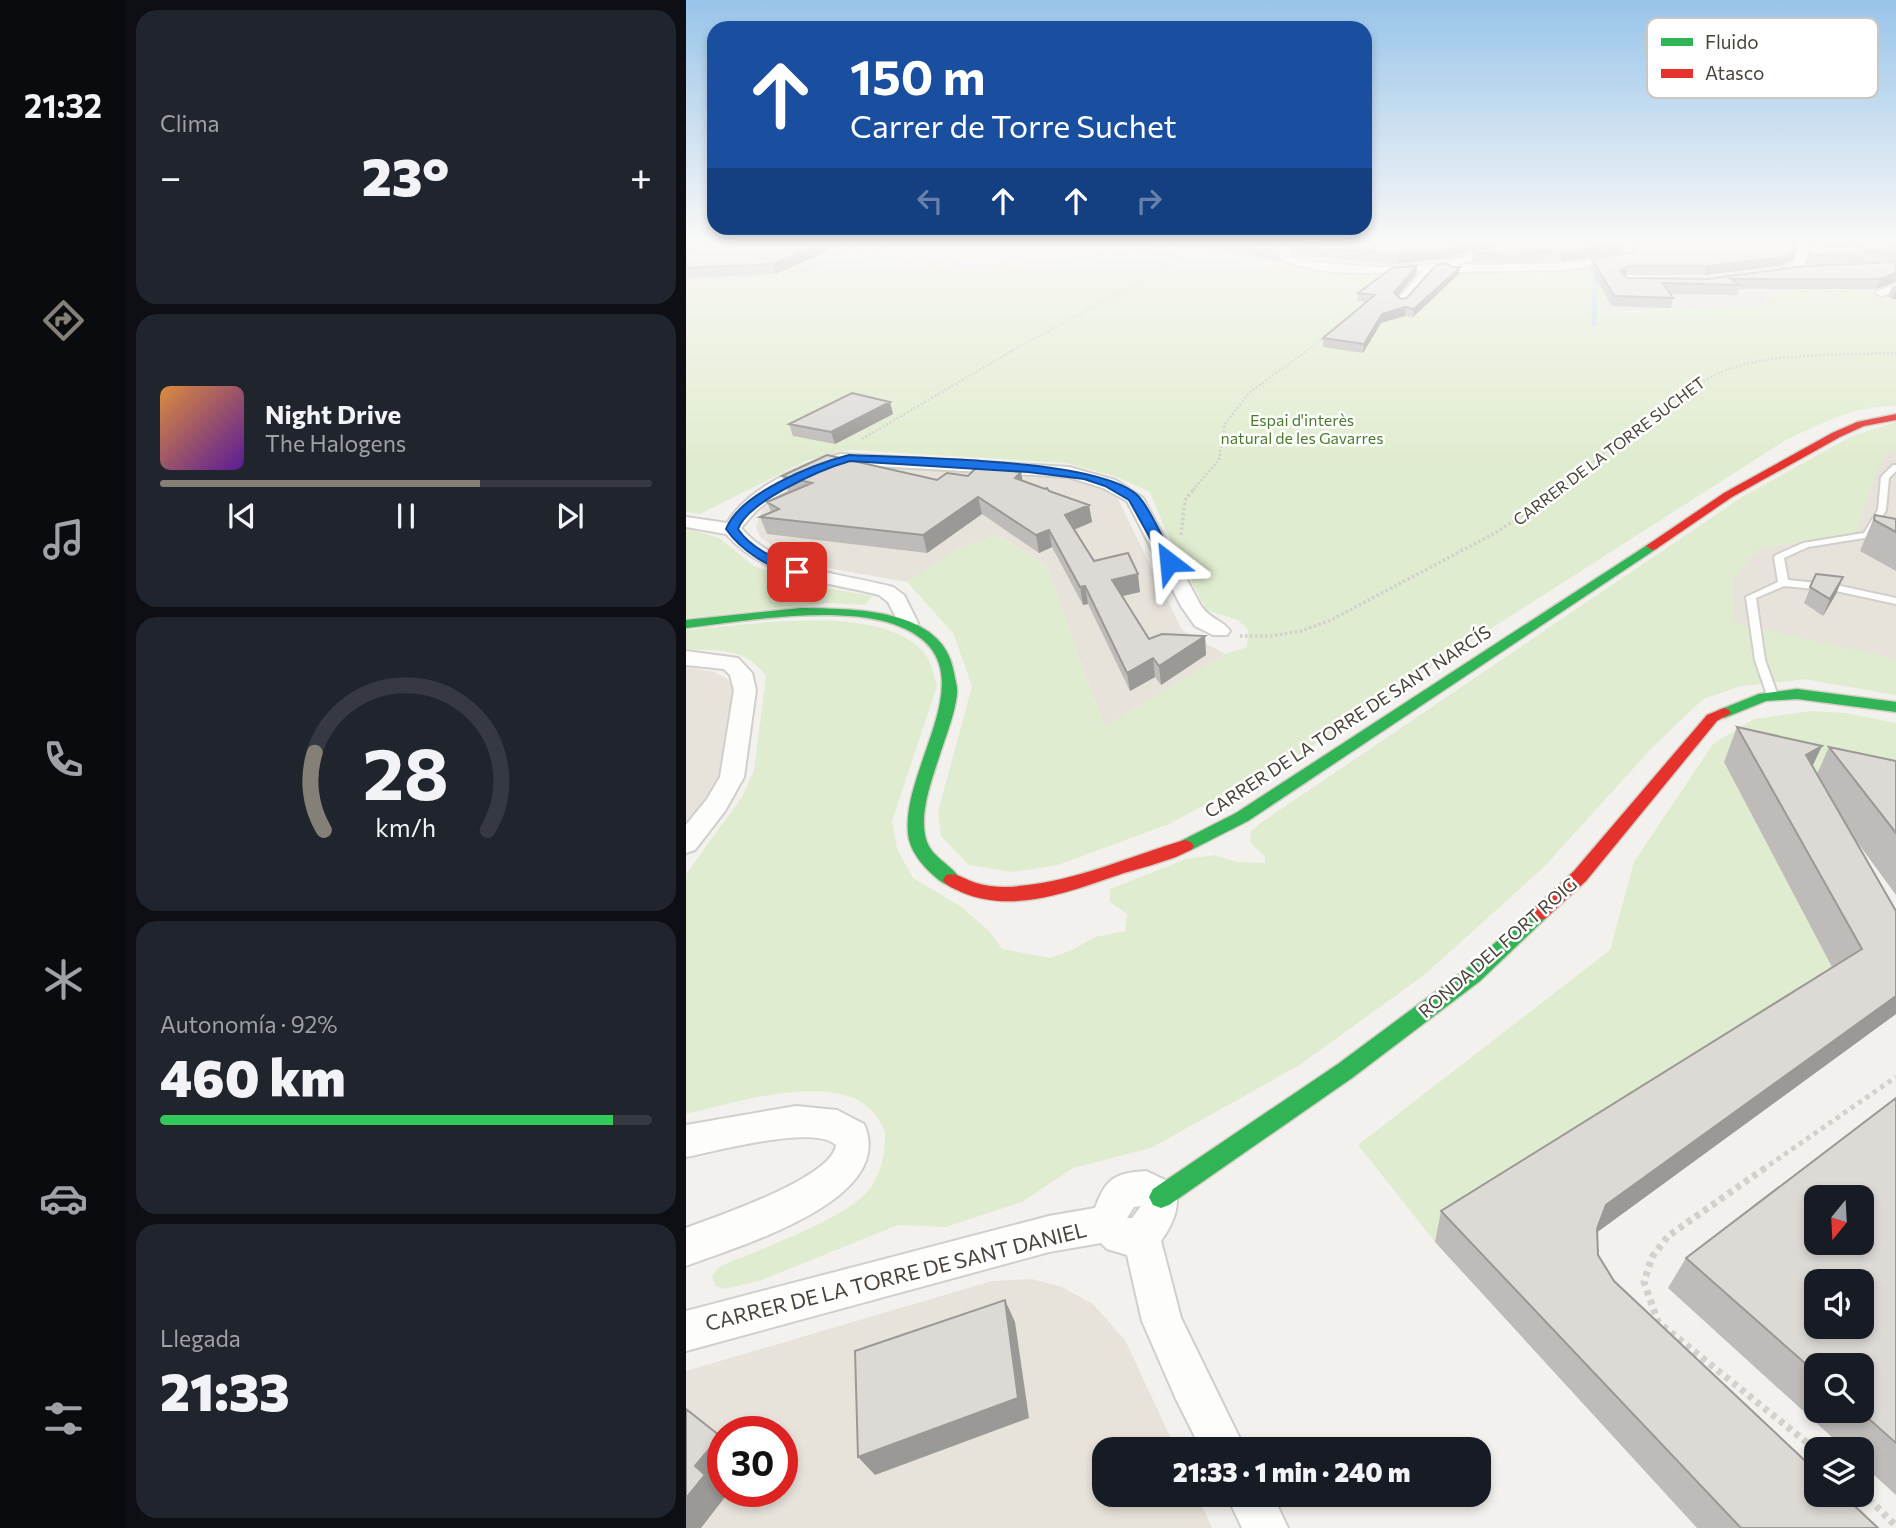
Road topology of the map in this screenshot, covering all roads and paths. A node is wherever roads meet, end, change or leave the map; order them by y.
1 (1078, 314) edge
2 (1328, 335) edge
3 (1896, 353) edge
4 (1896, 417) edge
5 (818, 467) junction
6 (1896, 467) edge
7 (686, 522) edge
8 (732, 529) junction
9 (1159, 544) junction
10 (1783, 583) junction
11 (1896, 601) edge
12 (908, 623) junction
13 (686, 624) edge
14 (1220, 631) joint
15 (686, 658) edge
16 (1772, 696) junction
17 (1896, 707) edge
18 (686, 843) edge
19 (1896, 1077) edge
20 (686, 1141) edge
21 (1160, 1198) joint
22 (1124, 1230) junction
23 (686, 1247) edge
24 (686, 1331) edge
25 (1218, 1437) edge
26 (1804, 1440) edge
27 (1874, 1504) edge
28 (1255, 1507) edge
29 (1896, 1526) edge
30 (1266, 1528) edge

1 - 5 path
2 - 9 path
3 - 14 path, CARRER DE LA TORRE SUCHET
4 - 12 street, CARRER DE LA TORRE DE SANT NARCÍS
5 - 8 street
5 - 9 street
6 - 10 lane
7 - 8 street
8 - 12 street
9 - 14 street
10 - 11 lane
10 - 16 lane
12 - 13 street, CARRER DE LA TORRE DE SANT NARCÍS
15 - 18 street
16 - 17 street, RONDA DEL FORT ROIG
16 - 21 street, RONDA DEL FORT ROIG
19 - 26 path
20 - 23 street
21 - 22 street, RONDA DEL FORT ROIG
22 - 24 street, CARRER DE LA TORRE DE SANT DANIEL
22 - 25 street
27 - 29 path
28 - 30 street

